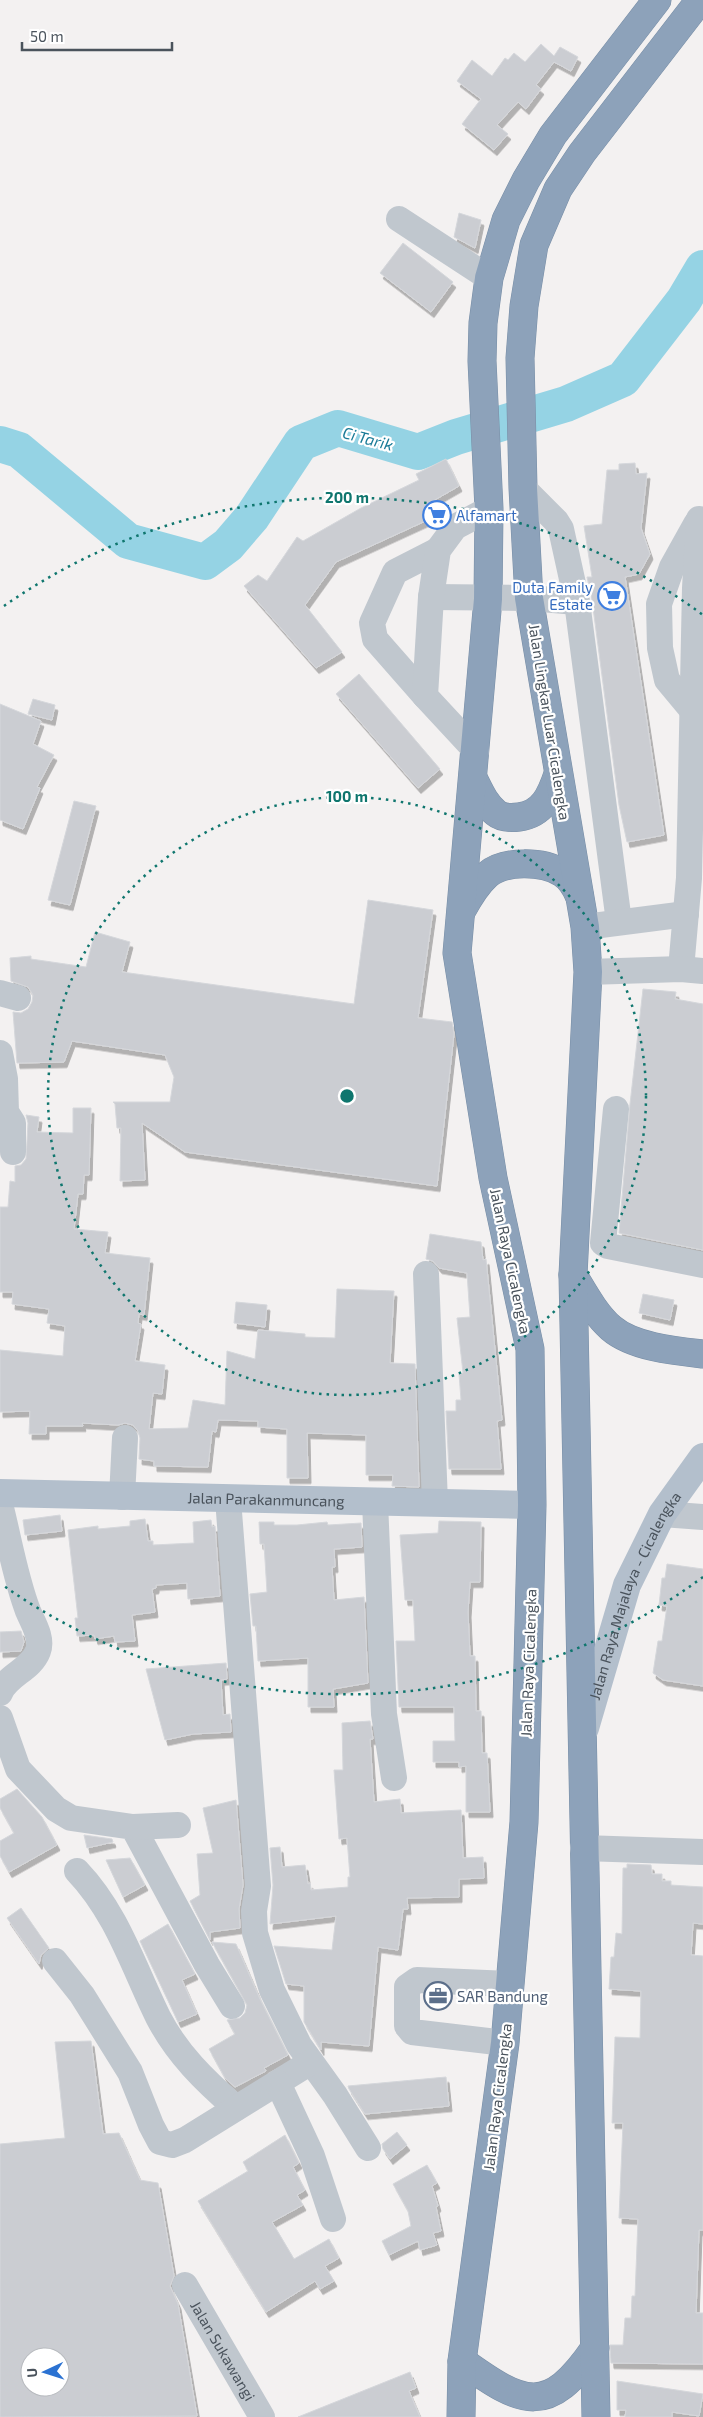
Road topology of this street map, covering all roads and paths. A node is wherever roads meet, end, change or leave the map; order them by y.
1 (657, 0) edge
2 (700, 0) edge
3 (399, 220) dead end
4 (489, 278) junction
5 (523, 488) junction
6 (489, 509) junction
7 (701, 513) edge
8 (438, 550) junction
9 (431, 596) junction
10 (529, 598) junction
11 (488, 599) junction
12 (577, 602) junction
13 (425, 696) junction
14 (692, 710) junction
15 (476, 751) junction
16 (558, 774) junction
17 (474, 780) junction
18 (696, 879) edge
19 (579, 895) junction
20 (460, 913) junction
21 (686, 914) junction
22 (619, 922) junction
23 (585, 927) junction
24 (692, 970) edge
25 (588, 972) junction
26 (0, 1053) edge
27 (616, 1109) dead end
28 (13, 1152) dead end
29 (703, 1265) edge
30 (426, 1274) dead end
31 (573, 1275) junction
32 (703, 1354) edge
33 (126, 1438) dead end
34 (703, 1457) edge
35 (0, 1493) edge
36 (122, 1497) junction
37 (228, 1499) junction
38 (375, 1502) junction
39 (435, 1503) junction
40 (0, 1504) edge
41 (532, 1505) junction
42 (662, 1514) junction
43 (703, 1517) edge
44 (0, 1693) edge
45 (0, 1718) edge
46 (581, 1741) junction
47 (394, 1778) dead end
48 (178, 1825) dead end
49 (133, 1827) junction
50 (584, 1848) junction
51 (703, 1852) edge
52 (77, 1871) dead end
53 (55, 1961) dead end
54 (511, 1984) junction
55 (232, 2006) dead end
56 (505, 2042) junction
57 (311, 2062) junction
58 (278, 2083) junction
59 (236, 2108) junction
60 (368, 2148) dead end
61 (333, 2218) dead end
62 (185, 2285) dead end
63 (595, 2348) junction
64 (462, 2361) junction
65 (262, 2417) edge
66 (461, 2417) edge
67 (596, 2417) edge

1 - 4 highway
2 - 5 highway, Jalan Lingkar Luar Cicalengka
3 - 4 street
4 - 6 highway
5 - 10 highway, Jalan Lingkar Luar Cicalengka
5 - 12 street
6 - 8 street
6 - 11 highway
7 - 14 street
7 - 14 street
8 - 9 street
8 - 13 street
9 - 11 street
9 - 13 street
10 - 11 street
10 - 12 street
10 - 16 highway, Jalan Lingkar Luar Cicalengka
11 - 15 highway
12 - 22 street
13 - 15 street
14 - 18 street
15 - 17 highway
16 - 17 highway
16 - 19 highway, Jalan Lingkar Luar Cicalengka
17 - 20 highway
18 - 21 street
19 - 20 highway
19 - 23 highway, Jalan Lingkar Luar Cicalengka
20 - 41 highway, Jalan Raya Cicalengka
21 - 22 street
21 - 24 street
22 - 23 street
23 - 25 highway
24 - 25 street
25 - 31 highway
26 - 28 street
27 - 29 street
30 - 39 street
31 - 32 highway
31 - 46 highway
33 - 36 street
34 - 42 main road, Jalan Raya Majalaya - Cicalengka
35 - 36 main road, Jalan Parakanmuncang
36 - 37 main road, Jalan Parakanmuncang
37 - 38 main road, Jalan Parakanmuncang
37 - 57 street
38 - 39 main road, Jalan Parakanmuncang
38 - 47 street
39 - 41 main road, Jalan Parakanmuncang
40 - 44 street
41 - 54 highway, Jalan Raya Cicalengka
42 - 43 street
42 - 46 main road, Jalan Raya Majalaya - Cicalengka
45 - 49 street
46 - 50 highway
48 - 49 street
49 - 55 street
50 - 51 street
50 - 63 highway
52 - 59 street
53 - 59 street
54 - 56 highway, Jalan Raya Cicalengka
54 - 56 street
56 - 64 highway, Jalan Raya Cicalengka
57 - 58 street
57 - 60 street
58 - 59 street
58 - 61 street
62 - 65 street, Jalan Sukawangi
63 - 64 highway
63 - 67 highway
64 - 66 highway, Jalan Raya Cicalengka

